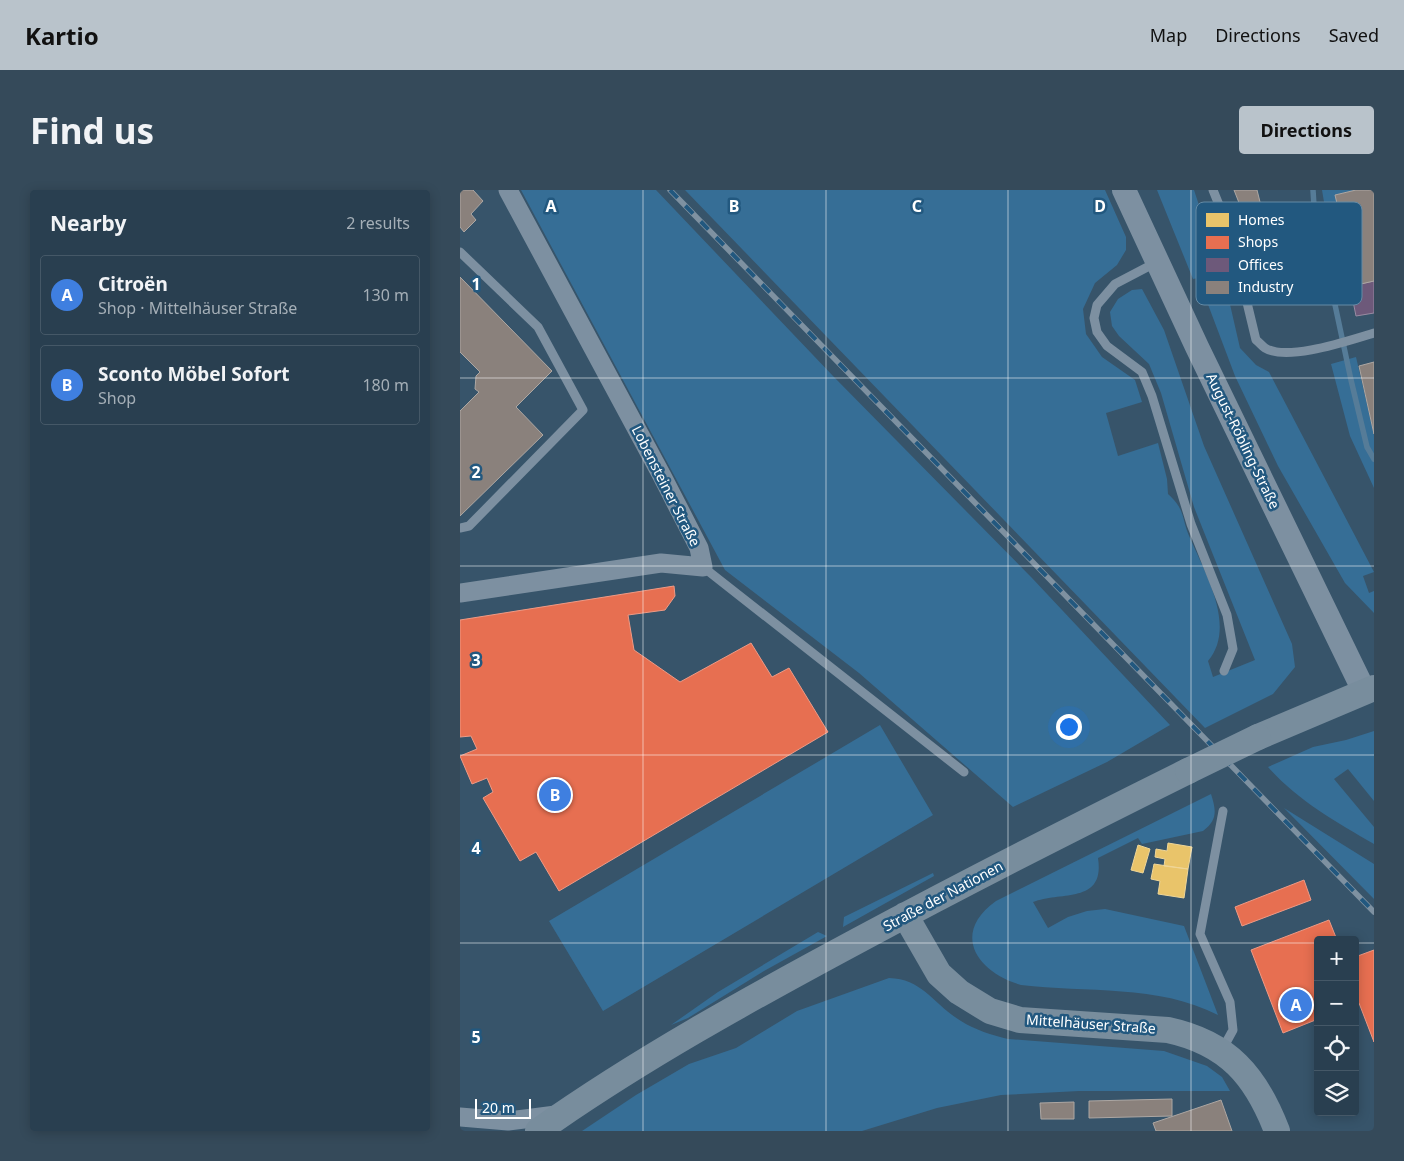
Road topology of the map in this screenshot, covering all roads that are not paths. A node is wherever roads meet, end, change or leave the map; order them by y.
1 (508, 190) edge
2 (1124, 190) edge
3 (1213, 190) edge
4 (1218, 202) edge
5 (460, 252) edge
6 (1157, 262) junction
7 (1248, 305) edge
8 (1374, 333) edge
9 (460, 528) edge
10 (703, 567) junction
11 (460, 593) edge
12 (1224, 671) dead end
13 (1369, 689) edge
14 (964, 772) dead end
15 (1223, 811) dead end
16 (905, 915) junction
17 (1222, 1050) junction
18 (562, 1114) junction
19 (460, 1117) edge
20 (538, 1131) edge
21 (1277, 1131) edge

1 - 10 street, Lobensteiner Straße
2 - 6 street, August-Röbling-Straße
3 - 4 lane
5 - 9 lane
6 - 12 lane
6 - 13 street, August-Röbling-Straße
7 - 8 lane
10 - 11 street, Lobensteiner Straße
10 - 14 lane
13 - 16 main road, Straße der Nationen, bridge
15 - 17 lane
16 - 17 main road, Mittelhäuser Straße
16 - 18 main road, Straße der Nationen
17 - 21 main road, Mittelhäuser Straße
18 - 19 street
18 - 20 main road, Straße der Nationen

